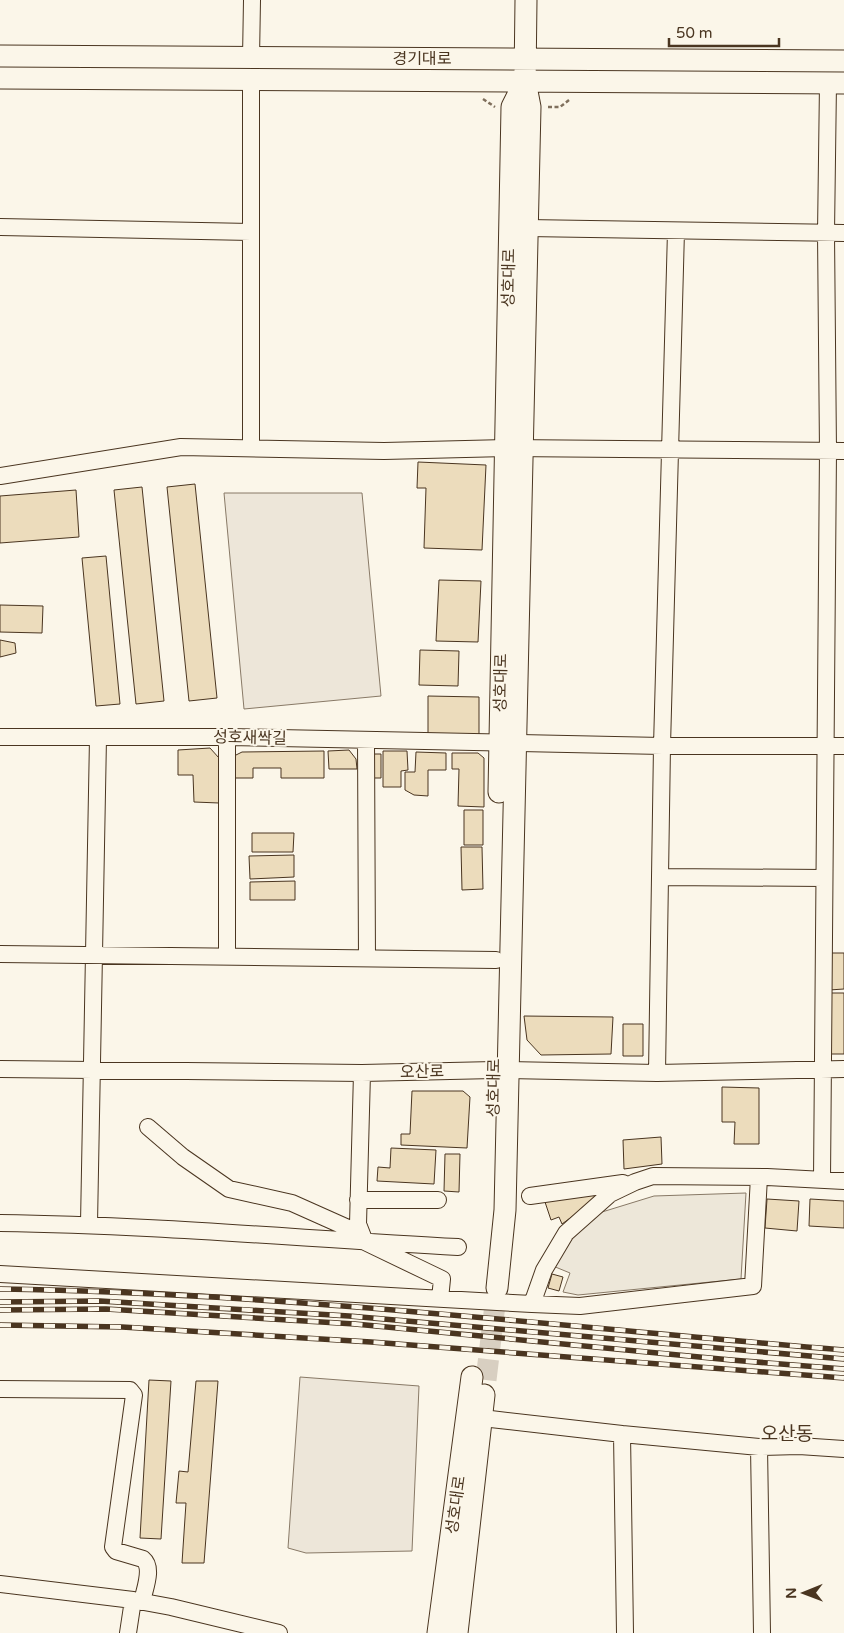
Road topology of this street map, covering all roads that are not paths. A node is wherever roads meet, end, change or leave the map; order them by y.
1 (252, 0) edge
2 (526, 0) edge
3 (0, 56) edge
4 (251, 58) junction
5 (844, 61) edge
6 (526, 70) junction
7 (0, 78) edge
8 (251, 79) junction
9 (836, 83) edge
10 (0, 227) edge
11 (527, 228) junction
12 (676, 231) junction
13 (251, 232) junction
14 (826, 233) junction
15 (844, 233) edge
16 (251, 448) junction
17 (514, 448) junction
18 (671, 449) junction
19 (836, 451) edge
20 (0, 476) edge
21 (0, 737) edge
22 (227, 737) junction
23 (98, 738) junction
24 (366, 740) junction
25 (508, 742) junction
26 (662, 746) junction
27 (825, 746) junction
28 (844, 746) edge
29 (660, 877) junction
30 (824, 878) junction
31 (0, 954) edge
32 (93, 955) junction
33 (227, 957) junction
34 (367, 958) junction
35 (496, 960) junction
36 (0, 1069) edge
37 (822, 1069) junction
38 (844, 1069) edge
39 (501, 1070) junction
40 (92, 1071) junction
41 (362, 1073) junction
42 (657, 1073) junction
43 (148, 1127) dead end
44 (758, 1177) junction
45 (822, 1180) junction
46 (844, 1181) edge
47 (635, 1182) junction
48 (530, 1196) dead end
49 (358, 1200) junction
50 (438, 1200) dead end
51 (0, 1223) edge
52 (89, 1224) junction
53 (365, 1242) junction
54 (458, 1247) dead end
55 (0, 1274) edge
56 (490, 1288) tunnel mouth
57 (440, 1299) junction
58 (532, 1304) junction
59 (0, 1389) edge
60 (482, 1418) junction
61 (622, 1434) junction
62 (759, 1447) junction
63 (844, 1449) edge
64 (0, 1584) edge
65 (137, 1601) junction
66 (128, 1633) edge
67 (279, 1633) edge
68 (438, 1633) edge
69 (457, 1633) edge
70 (625, 1633) edge
71 (762, 1633) edge

1 - 4 street
2 - 6 main road, 성호대로
3 - 4 main road, 경기대로
4 - 6 main road, 경기대로
5 - 6 main road, 경기대로
6 - 8 main road, 경기대로
6 - 9 main road, 경기대로
6 - 11 main road, 성호대로
6 - 17 main road, 성호대로
7 - 8 main road, 경기대로
8 - 13 street
9 - 14 street
10 - 13 street
11 - 12 street
11 - 17 main road, 성호대로
12 - 14 street
12 - 18 street
13 - 16 street
14 - 15 street
14 - 19 street
16 - 17 street
16 - 20 street
17 - 18 street
17 - 25 main road, 성호대로
18 - 19 street
18 - 26 street
19 - 27 street
21 - 23 street, 성호새싹길
22 - 23 street, 성호새싹길
22 - 24 street, 성호새싹길
22 - 33 street
23 - 32 street
24 - 25 street, 성호새싹길
24 - 34 street
25 - 26 street, 성호새싹길
25 - 35 main road, 성호대로
25 - 39 main road, 성호대로
26 - 27 street, 성호새싹길
26 - 29 street
27 - 28 street, 성호새싹길
27 - 30 street
29 - 30 street
29 - 42 street
30 - 37 street
31 - 32 street
32 - 33 street
32 - 40 street
33 - 34 street
34 - 35 street
35 - 39 main road, 성호대로
36 - 40 street, 오산로
37 - 38 street, 오산로
37 - 42 street, 오산로
37 - 45 street
39 - 41 street, 오산로
39 - 42 street, 오산로
39 - 56 main road, 성호대로
40 - 41 street, 오산로
40 - 52 street
41 - 49 street
43 - 53 street
44 - 45 street
44 - 47 street
44 - 58 street
45 - 46 street
47 - 48 street
47 - 58 street
49 - 50 street
49 - 53 street
51 - 52 street
52 - 53 street
53 - 54 street
53 - 57 street
55 - 57 street
57 - 58 street
59 - 65 street
60 - 61 street
60 - 68 main road, 성호대로
60 - 69 main road, 성호대로
61 - 62 street
61 - 70 street
62 - 63 street
62 - 71 street
64 - 65 street
65 - 66 street
65 - 67 street

